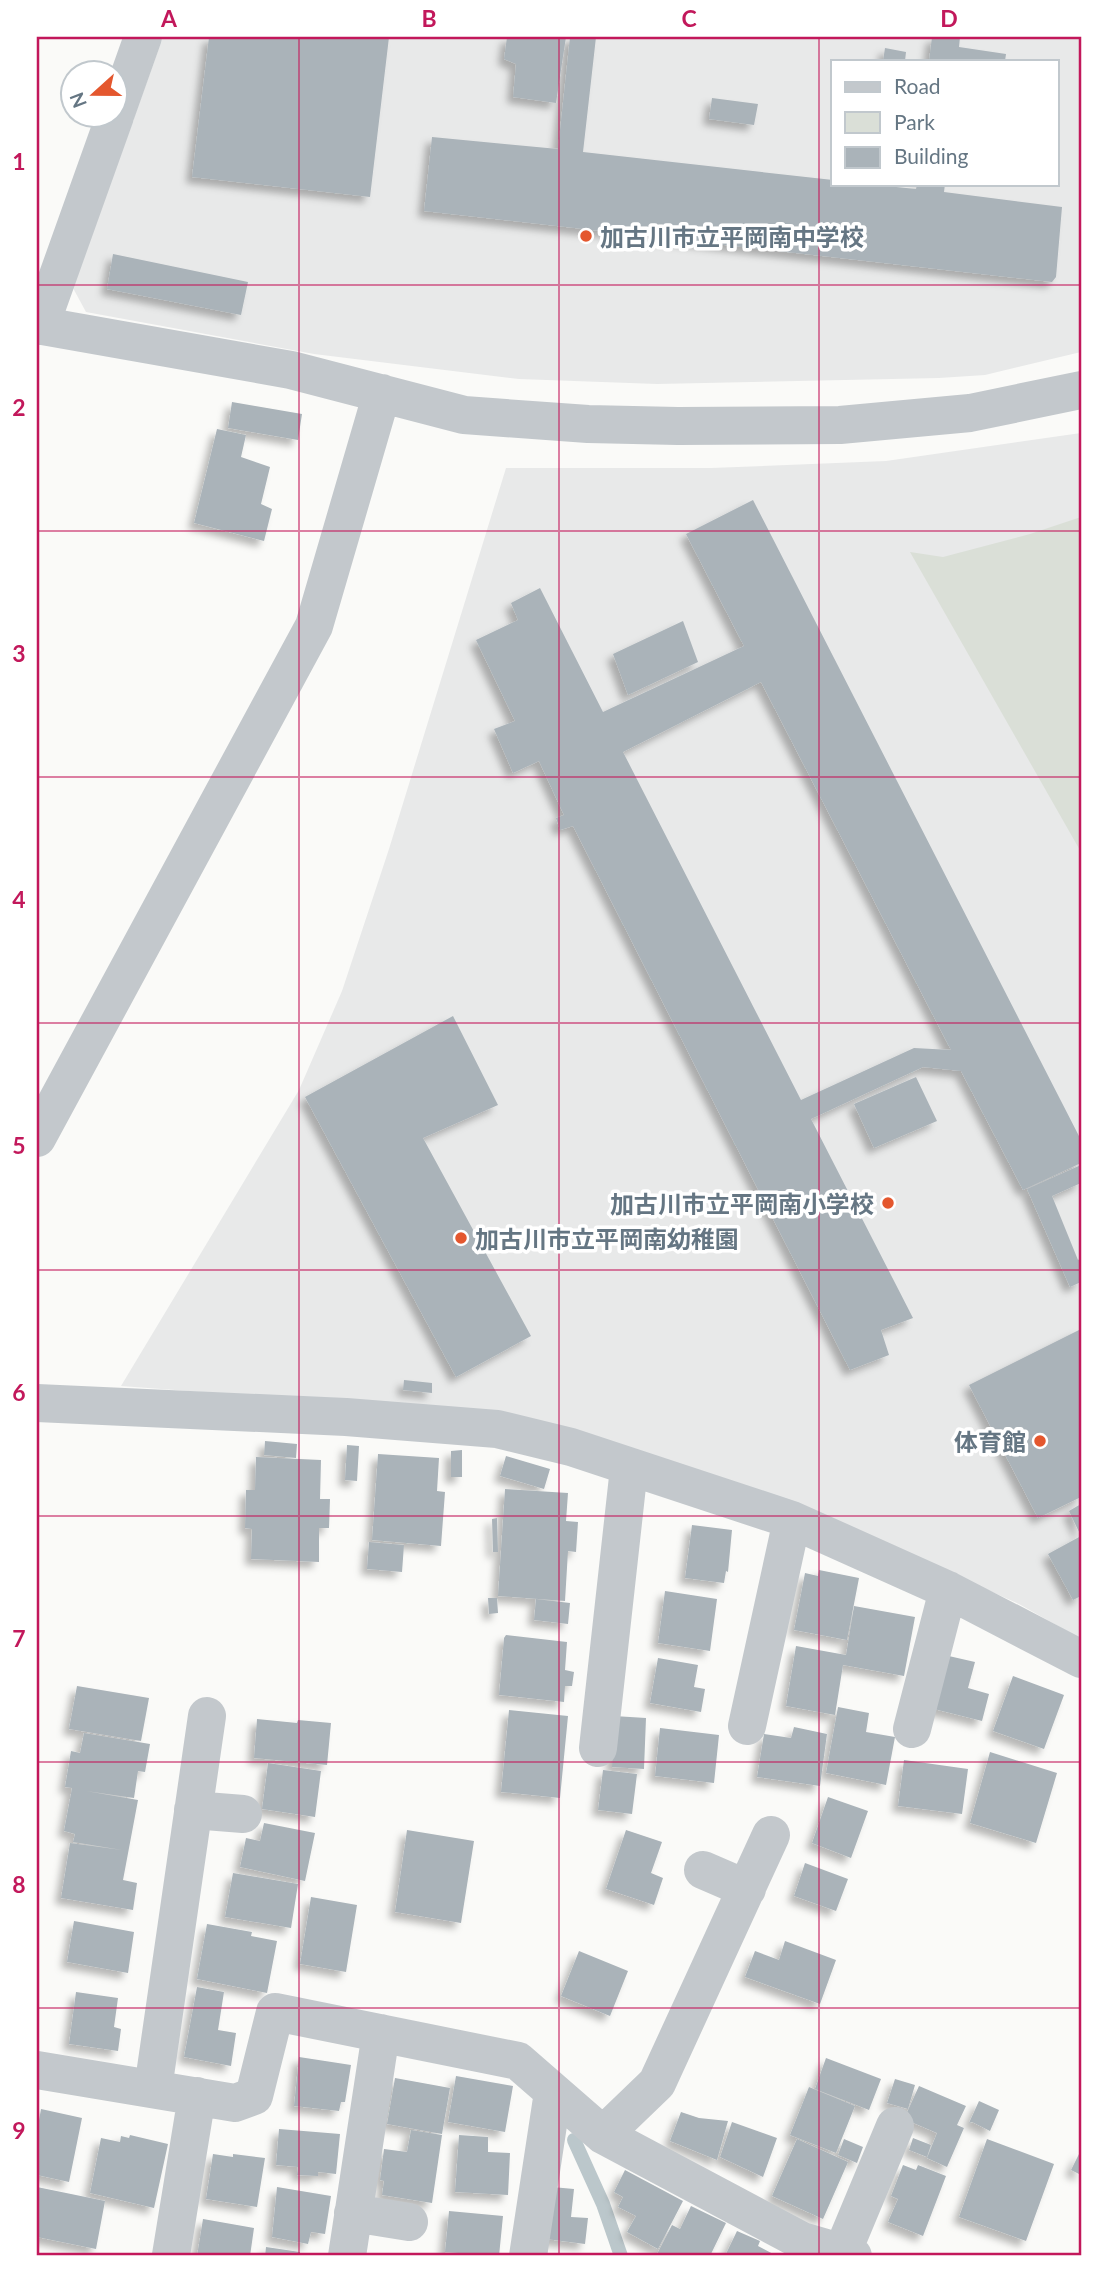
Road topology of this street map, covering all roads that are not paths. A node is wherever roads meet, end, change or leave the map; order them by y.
1 (143, 37) edge
2 (130, 73) edge
3 (109, 130) edge
4 (39, 325) edge
5 (1081, 390) edge
6 (382, 393) junction
7 (37, 1138) edge
8 (37, 1403) edge
9 (629, 1468) junction
10 (792, 1520) junction
11 (948, 1590) junction
12 (1081, 1659) edge
13 (207, 1716) dead end
14 (747, 1726) dead end
15 (912, 1729) dead end
16 (597, 1748) dead end
17 (193, 1810) junction
18 (243, 1814) dead end
19 (771, 1835) dead end
20 (703, 1870) dead end
21 (747, 1889) junction
22 (381, 2034) junction
23 (37, 2070) edge
24 (153, 2089) junction
25 (554, 2092) junction
26 (197, 2096) junction
27 (895, 2126) dead end
28 (603, 2134) junction
29 (354, 2213) junction
30 (409, 2222) dead end
31 (171, 2255) edge
32 (847, 2255) edge
33 (347, 2256) edge
34 (528, 2256) edge

1 - 2 street
3 - 4 street
4 - 6 street
5 - 6 street
6 - 7 street
8 - 9 street
9 - 10 street
9 - 16 street
10 - 11 street
10 - 14 street
11 - 12 street
11 - 15 street
13 - 17 street
17 - 18 street
17 - 24 street
19 - 21 street
20 - 21 street
21 - 28 street
22 - 25 street
22 - 26 street
22 - 29 street
23 - 24 street
24 - 26 street
25 - 28 street
25 - 34 street
26 - 31 street
27 - 32 street
28 - 32 street
29 - 30 street
29 - 33 street

